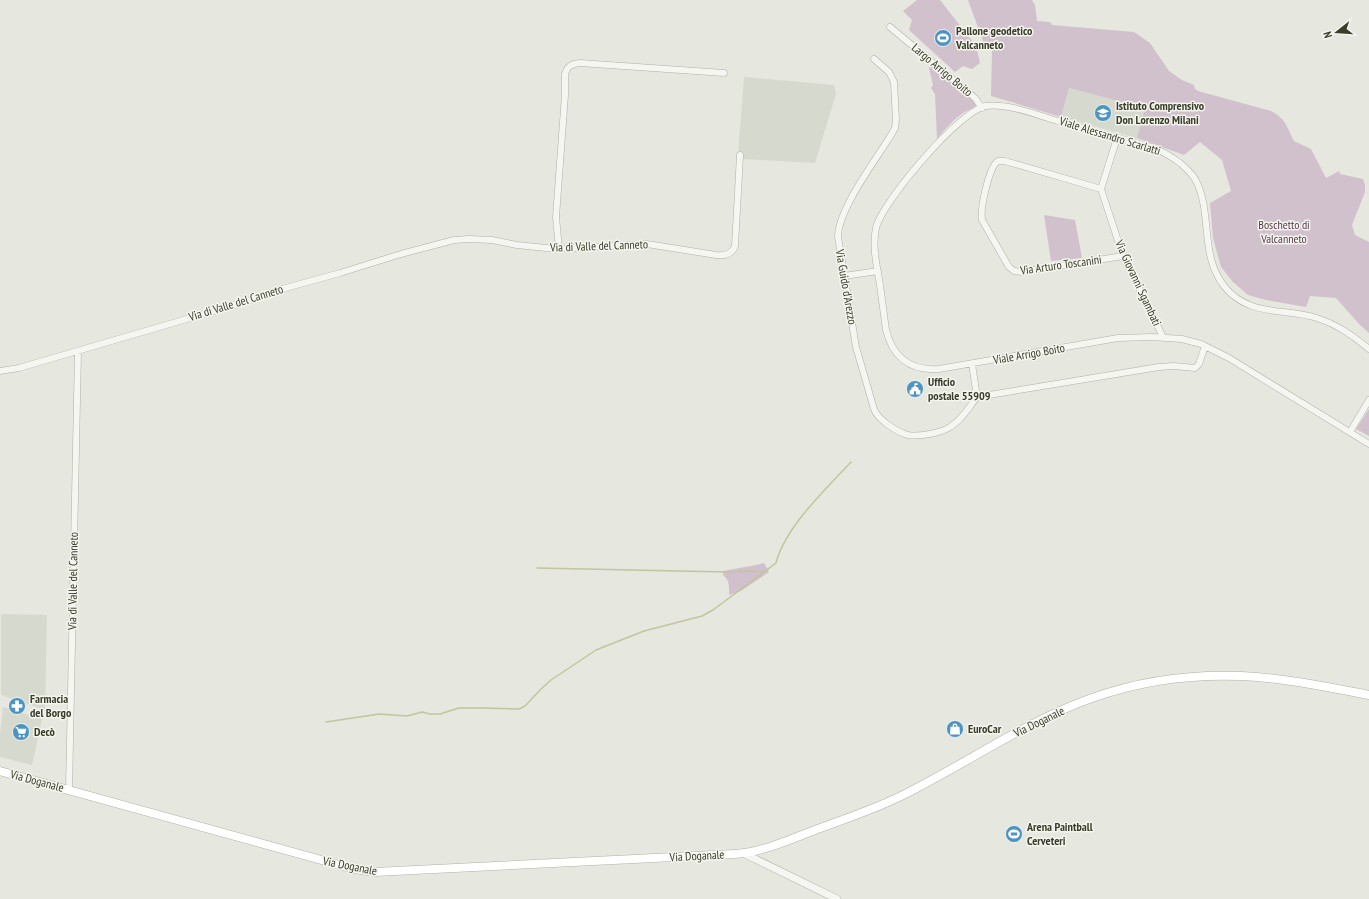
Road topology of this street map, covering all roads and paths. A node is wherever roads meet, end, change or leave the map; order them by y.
1 (890, 27) dead end
2 (874, 59) dead end
3 (724, 73) dead end
4 (982, 108) junction
5 (1117, 138) junction
6 (936, 146) joint
7 (740, 155) dead end
8 (1101, 189) junction
9 (559, 249) junction
10 (1123, 256) junction
11 (878, 271) junction
12 (844, 276) junction
13 (1163, 337) junction
14 (1205, 346) junction
15 (1369, 349) edge
16 (78, 351) junction
17 (972, 364) junction
18 (0, 371) edge
19 (977, 397) junction
20 (1369, 400) edge
21 (1350, 432) junction
22 (1369, 444) edge
23 (1369, 695) edge
24 (0, 771) edge
25 (69, 790) junction
26 (743, 853) junction
27 (837, 899) edge

1 - 4 street, Largo Arrigo Boito
2 - 12 street, Via Guido d'Arezzo
3 - 9 street
4 - 5 street, Viale Alessandro Scarlatti
4 - 6 street, Largo Arrigo Boito
5 - 8 street
5 - 15 street, Viale Alessandro Scarlatti
6 - 11 street, Viale Arrigo Boito
7 - 9 street, Via di Valle del Canneto
8 - 10 street, Via Giovanni Sgambati
8 - 10 street, Via Arturo Toscanini
9 - 16 street, Via di Valle del Canneto
10 - 13 street, Via Giovanni Sgambati
11 - 12 street
11 - 17 street, Viale Arrigo Boito
12 - 19 street, Via Guido d'Arezzo
13 - 14 street, Viale Arrigo Boito
13 - 17 street, Viale Arrigo Boito
14 - 19 street
14 - 21 street, Viale Arrigo Boito
16 - 18 street
16 - 25 street, Via di Valle del Canneto
17 - 19 street
20 - 21 street
21 - 22 street, Viale Arrigo Boito
23 - 26 main road, Via Doganale
24 - 25 main road, Via Doganale
25 - 26 main road, Via Doganale
26 - 27 street

